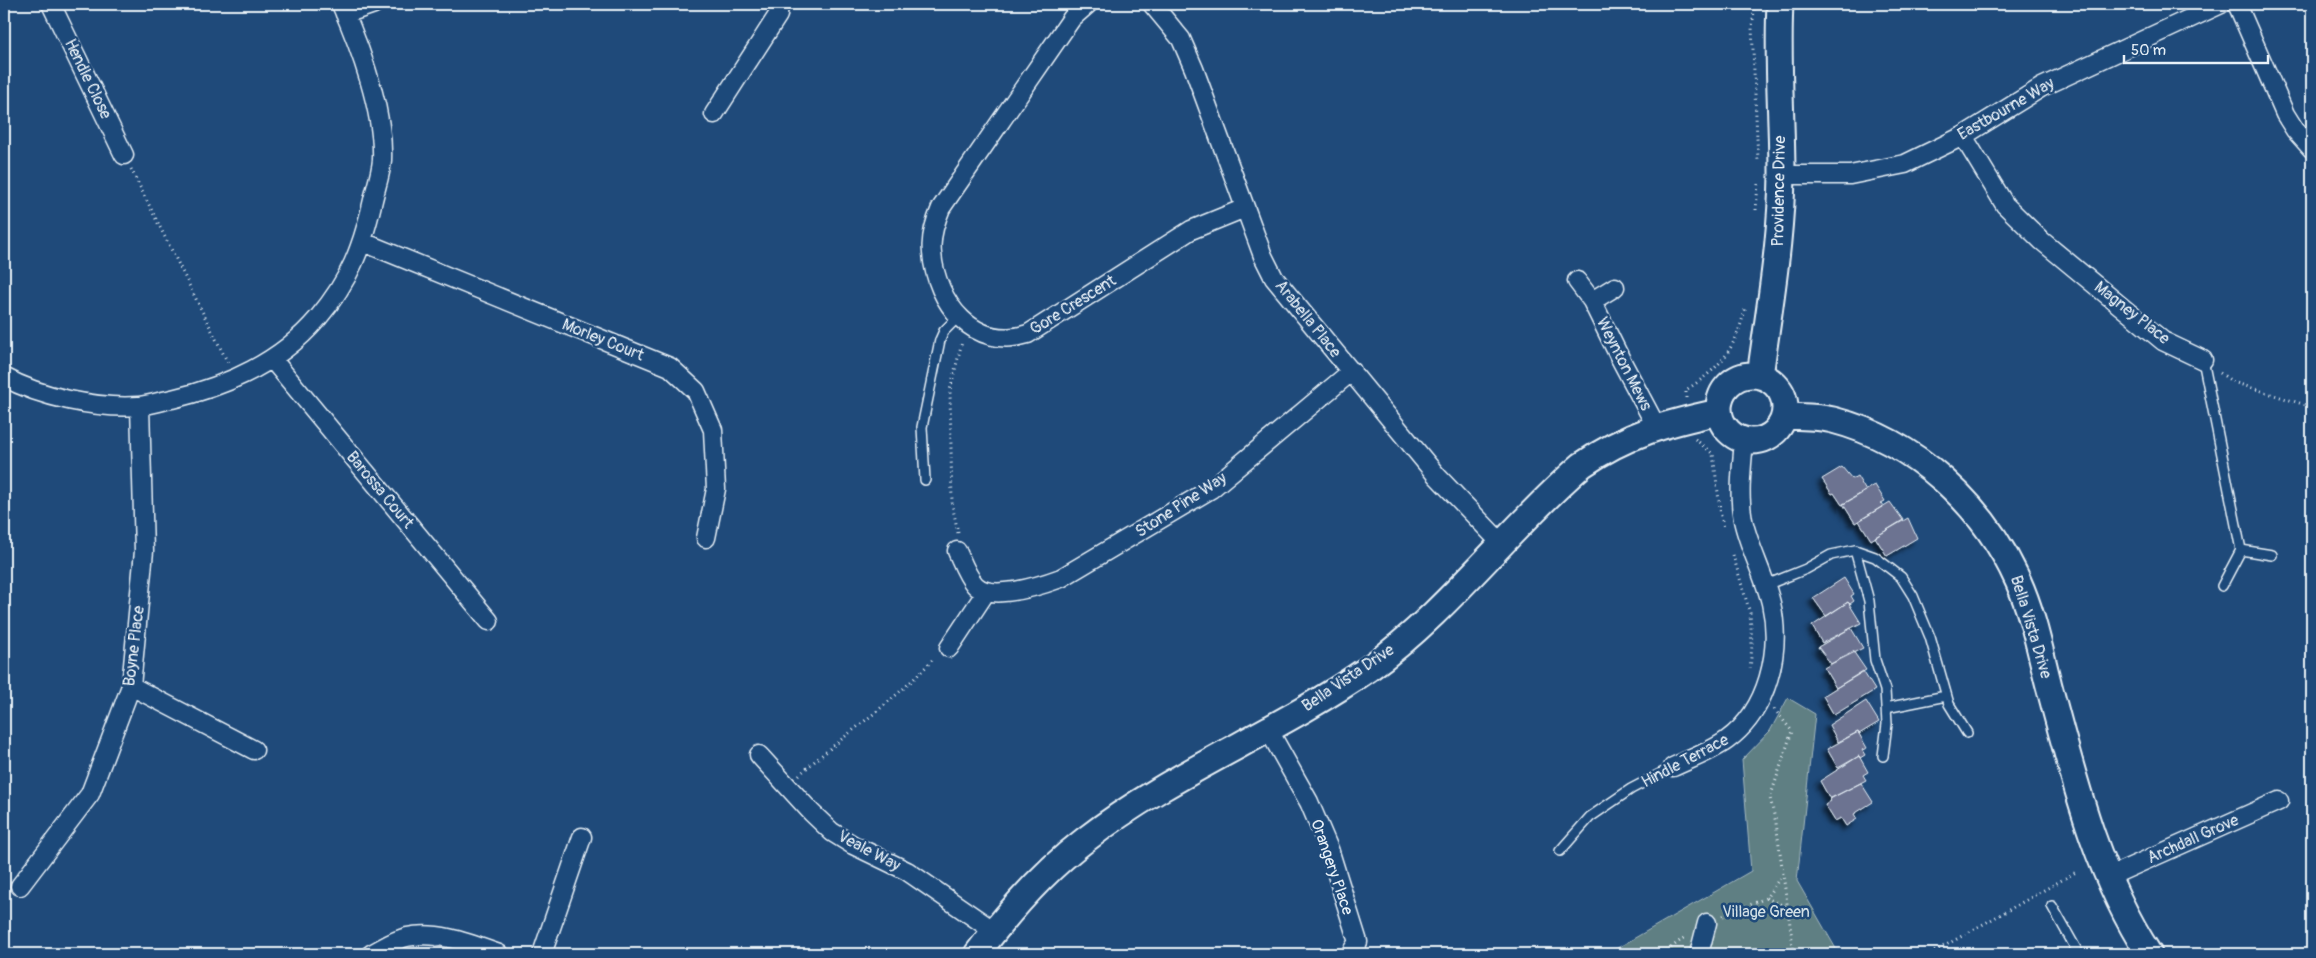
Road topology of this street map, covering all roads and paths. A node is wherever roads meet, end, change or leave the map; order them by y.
1 (51, 4) edge
2 (374, 4) edge
3 (779, 4) edge
4 (1088, 4) edge
5 (1152, 4) edge
6 (1755, 4) edge
7 (1780, 4) edge
8 (2221, 4) edge
9 (2237, 4) edge
10 (343, 9) edge
11 (714, 114) dead end
12 (1963, 136) junction
13 (2312, 149) edge
14 (124, 155) joint
15 (1766, 174) junction
16 (1245, 208) junction
17 (1756, 216) dead end
18 (363, 242) junction
19 (1577, 281) dead end
20 (1616, 287) dead end
21 (1748, 298) dead end
22 (1592, 301) junction
23 (963, 320) junction
24 (272, 359) junction
25 (2203, 360) junction
26 (1352, 371) junction
27 (4, 376) edge
28 (1760, 376) junction
29 (236, 379) junction
30 (1685, 397) dead end
31 (140, 406) junction
32 (2312, 407) edge
33 (1719, 412) junction
34 (1784, 416) junction
35 (1656, 426) junction
36 (1744, 440) junction
37 (1696, 441) dead end
38 (925, 480) dead end
39 (1726, 533) dead end
40 (706, 538) dead end
41 (1501, 543) junction
42 (1731, 550) dead end
43 (1855, 550) junction
44 (2241, 550) junction
45 (957, 551) joint
46 (2272, 556) dead end
47 (1766, 585) junction
48 (2222, 586) dead end
49 (986, 592) junction
50 (488, 622) dead end
51 (948, 648) joint
52 (1749, 680) dead end
53 (131, 686) junction
54 (1946, 696) junction
55 (1886, 708) junction
56 (1777, 711) dead end
57 (1268, 729) junction
58 (1967, 734) dead end
59 (254, 750) dead end
60 (759, 755) dead end
61 (1884, 756) dead end
62 (1672, 767) joint
63 (788, 785) junction
64 (2279, 801) dead end
65 (582, 837) dead end
66 (1560, 851) dead end
67 (2078, 871) dead end
68 (2108, 877) junction
69 (20, 886) dead end
70 (1766, 898) dead end
71 (2052, 906) dead end
72 (1787, 907) junction
73 (1707, 923) dead end
74 (994, 932) junction
75 (371, 954) edge
76 (499, 954) edge
77 (542, 954) edge
78 (978, 954) edge
79 (1350, 954) edge
80 (1699, 954) edge
81 (1794, 954) edge
82 (1930, 954) edge
83 (2079, 954) edge
84 (2149, 954) edge

1 - 14 street, Hendle Close
2 - 10 street
3 - 11 street
4 - 23 street, Gore Crescent
5 - 16 street, Arabella Place
6 - 15 path
7 - 15 street, Providence Drive
8 - 12 street, Eastbourne Way
9 - 13 street
10 - 18 street
12 - 15 street, Eastbourne Way
12 - 25 street, Magney Place
14 - 29 path
15 - 17 path
15 - 28 street, Providence Drive
16 - 23 street, Gore Crescent
16 - 26 street, Arabella Place
18 - 24 street
18 - 40 street, Morley Court
19 - 22 street, Weynton Mews
20 - 22 street, Weynton Mews
21 - 30 path
22 - 35 street, Weynton Mews
23 - 38 lane
23 - 45 path
24 - 29 street
24 - 50 street, Barossa Court
25 - 32 path
25 - 44 lane
26 - 41 street, Arabella Place
26 - 49 street, Stone Pine Way
27 - 31 street
28 - 33 street
28 - 34 street
29 - 31 street
31 - 53 street, Boyne Place
33 - 35 street, Bella Vista Drive
33 - 36 street
34 - 36 street
34 - 68 street, Bella Vista Drive
35 - 41 street, Bella Vista Drive
36 - 47 street, Hindle Terrace
37 - 39 path
41 - 57 street, Bella Vista Drive
42 - 52 path
43 - 47 lane
43 - 54 lane
43 - 55 lane
44 - 46 lane
44 - 48 lane
45 - 49 street
47 - 62 street, Hindle Terrace
49 - 51 street
51 - 63 path
53 - 59 street
53 - 69 street, Boyne Place
54 - 55 lane
54 - 58 lane
55 - 61 lane
56 - 72 path
57 - 74 street, Bella Vista Drive
57 - 79 street, Orangery Place
60 - 63 street, Veale Way
62 - 66 lane, Hindle Terrace
63 - 74 street, Veale Way
64 - 68 street, Archdall Grove
65 - 77 street
67 - 82 path
68 - 84 street, Bella Vista Drive
70 - 72 path
71 - 83 lane
72 - 81 path
73 - 80 street
74 - 78 street, Bella Vista Drive
75 - 76 street

